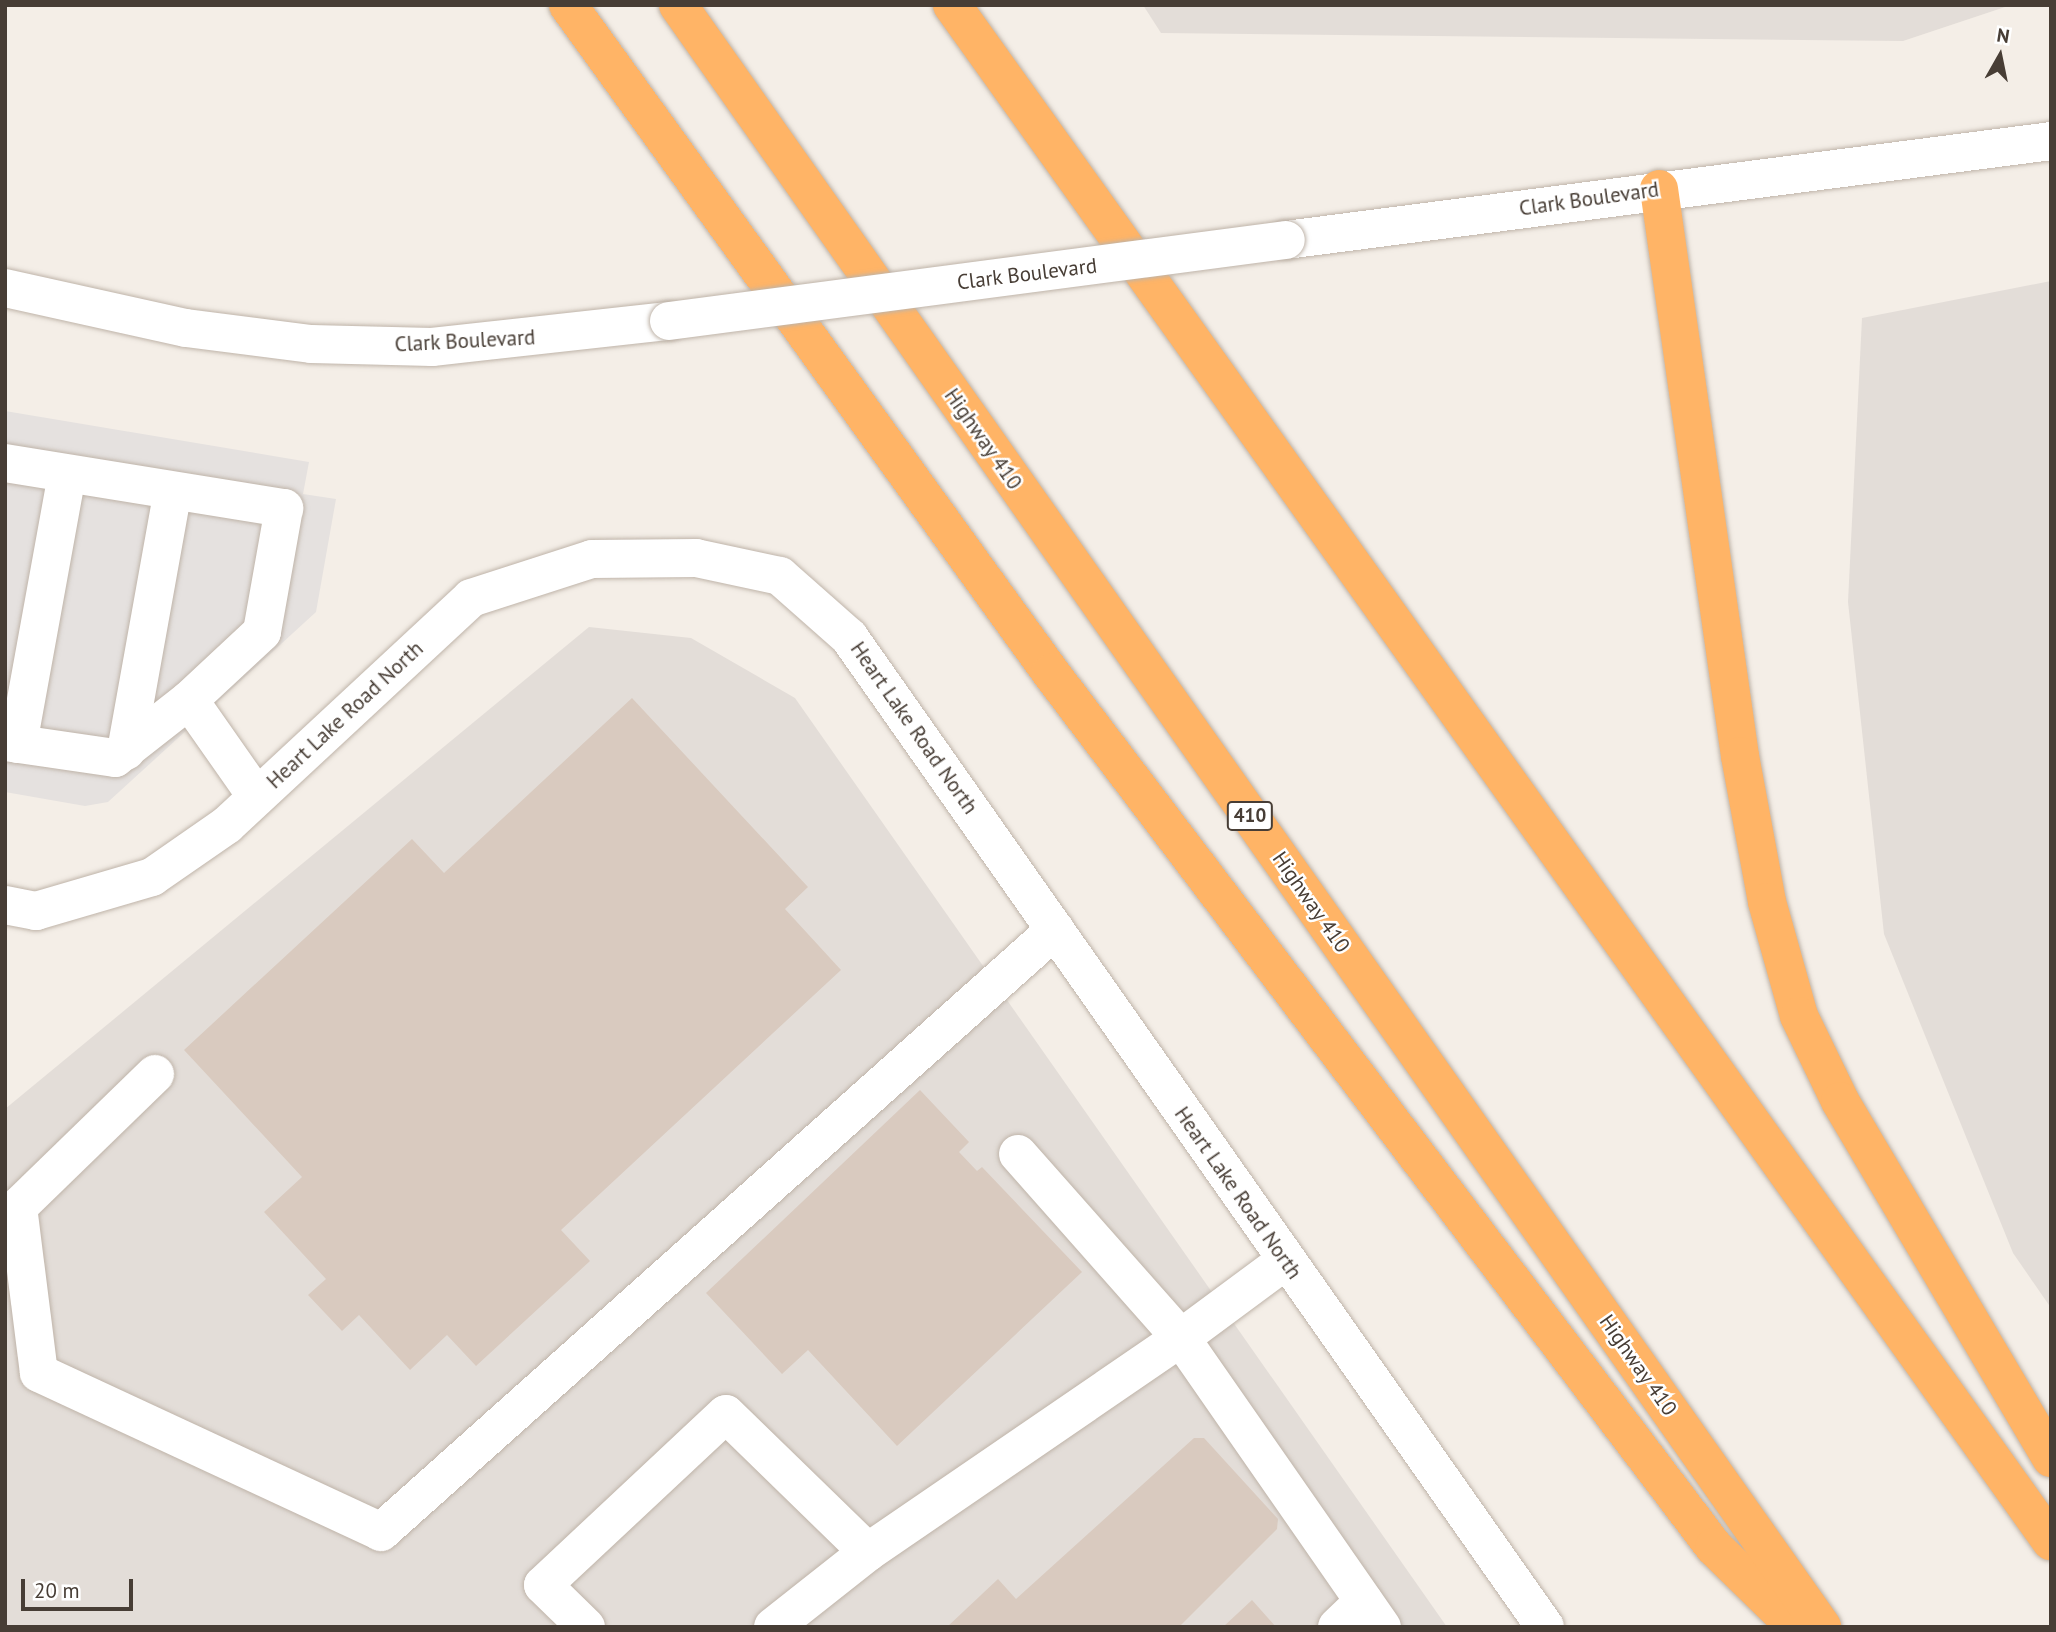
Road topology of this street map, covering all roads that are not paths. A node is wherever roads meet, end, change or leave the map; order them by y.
1 (568, 5) edge
2 (678, 5) edge
3 (952, 5) edge
4 (2051, 141) edge
5 (1659, 189) junction
6 (5, 288) edge
7 (5, 463) edge
8 (67, 474) junction
9 (173, 491) junction
10 (189, 700) junction
11 (12, 743) edge
12 (126, 751) junction
13 (257, 797) junction
14 (5, 905) edge
15 (1055, 930) junction
16 (155, 1074) dead end
17 (1018, 1154) dead end
18 (1285, 1261) junction
19 (1181, 1338) junction
20 (2051, 1458) edge
21 (2051, 1541) edge
22 (868, 1552) junction
23 (1361, 1618) edge
24 (586, 1627) edge
25 (773, 1627) edge
26 (1545, 1627) edge
27 (1796, 1627) edge
28 (1822, 1627) edge

1 - 27 highway
2 - 28 highway, Highway 410 / 410
3 - 21 highway
4 - 5 street, Clark Boulevard
5 - 6 street, Clark Boulevard, bridge
5 - 20 highway
7 - 8 street
8 - 9 street
8 - 11 street
9 - 10 street
9 - 12 street
10 - 12 street
10 - 13 street
11 - 12 street
13 - 14 street, Heart Lake Road North
13 - 15 street, Heart Lake Road North
15 - 16 street
15 - 18 street, Heart Lake Road North
17 - 19 street
18 - 19 street
18 - 26 street, Heart Lake Road North
19 - 22 street
19 - 23 street
22 - 24 street
22 - 25 street

